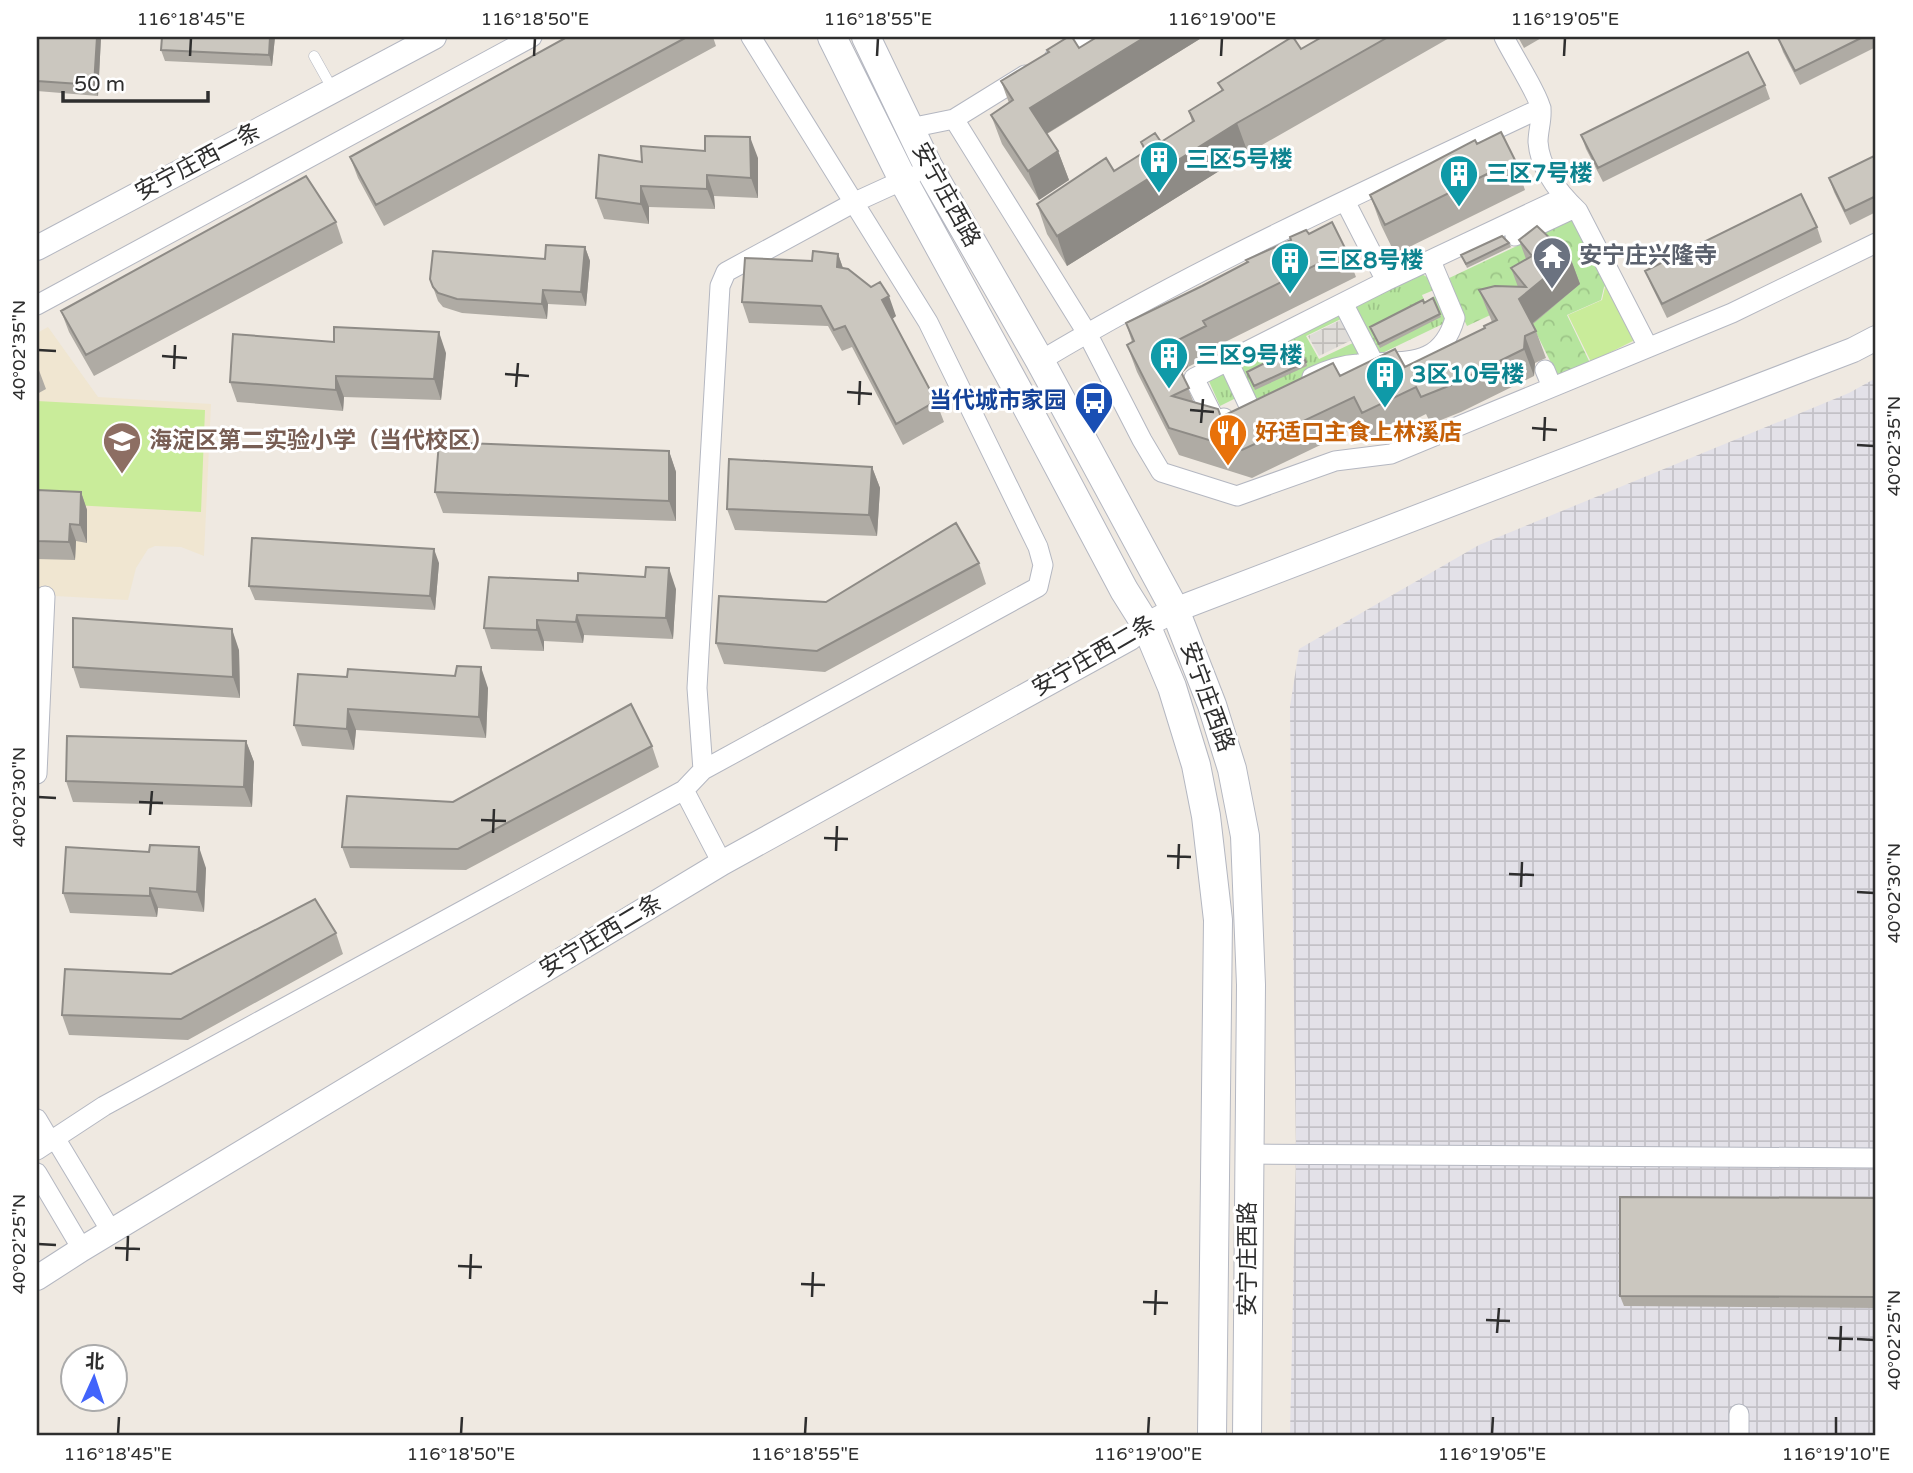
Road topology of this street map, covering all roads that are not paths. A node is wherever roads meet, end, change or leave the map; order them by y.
1 (434, 37) edge
2 (532, 37) edge
3 (751, 37) edge
4 (832, 37) edge
5 (866, 37) edge
6 (1087, 37) edge
7 (1504, 37) edge
8 (314, 56) dead end
9 (333, 90) junction
10 (1541, 108) junction
11 (954, 119) junction
12 (910, 128) junction
13 (928, 166) junction
14 (904, 182) junction
15 (1345, 201) junction
16 (855, 202) junction
17 (1569, 202) junction
18 (1515, 236) dead end
19 (1876, 243) edge
20 (37, 248) edge
21 (1431, 261) junction
22 (1386, 281) junction
23 (1343, 303) junction
24 (37, 305) edge
25 (1087, 333) junction
26 (1876, 338) edge
27 (1648, 347) junction
28 (1040, 361) junction
29 (1228, 361) junction
30 (1374, 363) junction
31 (1299, 383) edge
32 (1268, 397) edge
33 (1250, 406) junction
34 (45, 596) dead end
35 (1175, 610) junction
36 (1146, 625) junction
37 (703, 769) junction
38 (37, 774) edge
39 (684, 790) junction
40 (722, 863) junction
41 (37, 1119) edge
42 (47, 1143) edge
43 (1249, 1154) junction
44 (1876, 1158) edge
45 (37, 1173) edge
46 (111, 1231) junction
47 (82, 1249) junction
48 (37, 1278) edge
49 (1739, 1414) dead end
50 (1212, 1436) edge
51 (1247, 1436) edge
52 (1739, 1436) edge

1 - 9 street, 安宁庄西一条
2 - 24 street
3 - 16 street
4 - 14 main road, 安宁庄西路
5 - 12 main road, 安宁庄西路
6 - 11 street
7 - 10 street
8 - 9 lane
9 - 20 street, 安宁庄西一条
10 - 15 street
10 - 17 street
11 - 12 street
11 - 25 street
12 - 13 main road, 安宁庄西路
13 - 14 street
13 - 28 main road, 安宁庄西路
14 - 16 street
14 - 36 main road, 安宁庄西路
15 - 22 street
15 - 25 street
16 - 37 street
16 - 37 street
17 - 18 street
17 - 21 street
17 - 27 street
19 - 27 street
21 - 22 street
21 - 30 street
22 - 23 street
23 - 29 street
23 - 30 street
25 - 27 street
25 - 28 street
26 - 35 street, 安宁庄西二条
28 - 35 main road, 安宁庄西路
29 - 33 street
29 - 33 street
30 - 31 street
32 - 33 street
34 - 38 street
35 - 36 street, 安宁庄西二条
35 - 43 main road, 安宁庄西路
36 - 40 street, 安宁庄西二条
36 - 50 main road, 安宁庄西路
37 - 39 street
39 - 40 street
39 - 42 street
40 - 46 street, 安宁庄西二条
41 - 42 street
42 - 46 street
43 - 44 street
43 - 51 main road, 安宁庄西路
45 - 47 street
46 - 47 street, 安宁庄西二条
47 - 48 street, 安宁庄西二条
49 - 52 street

